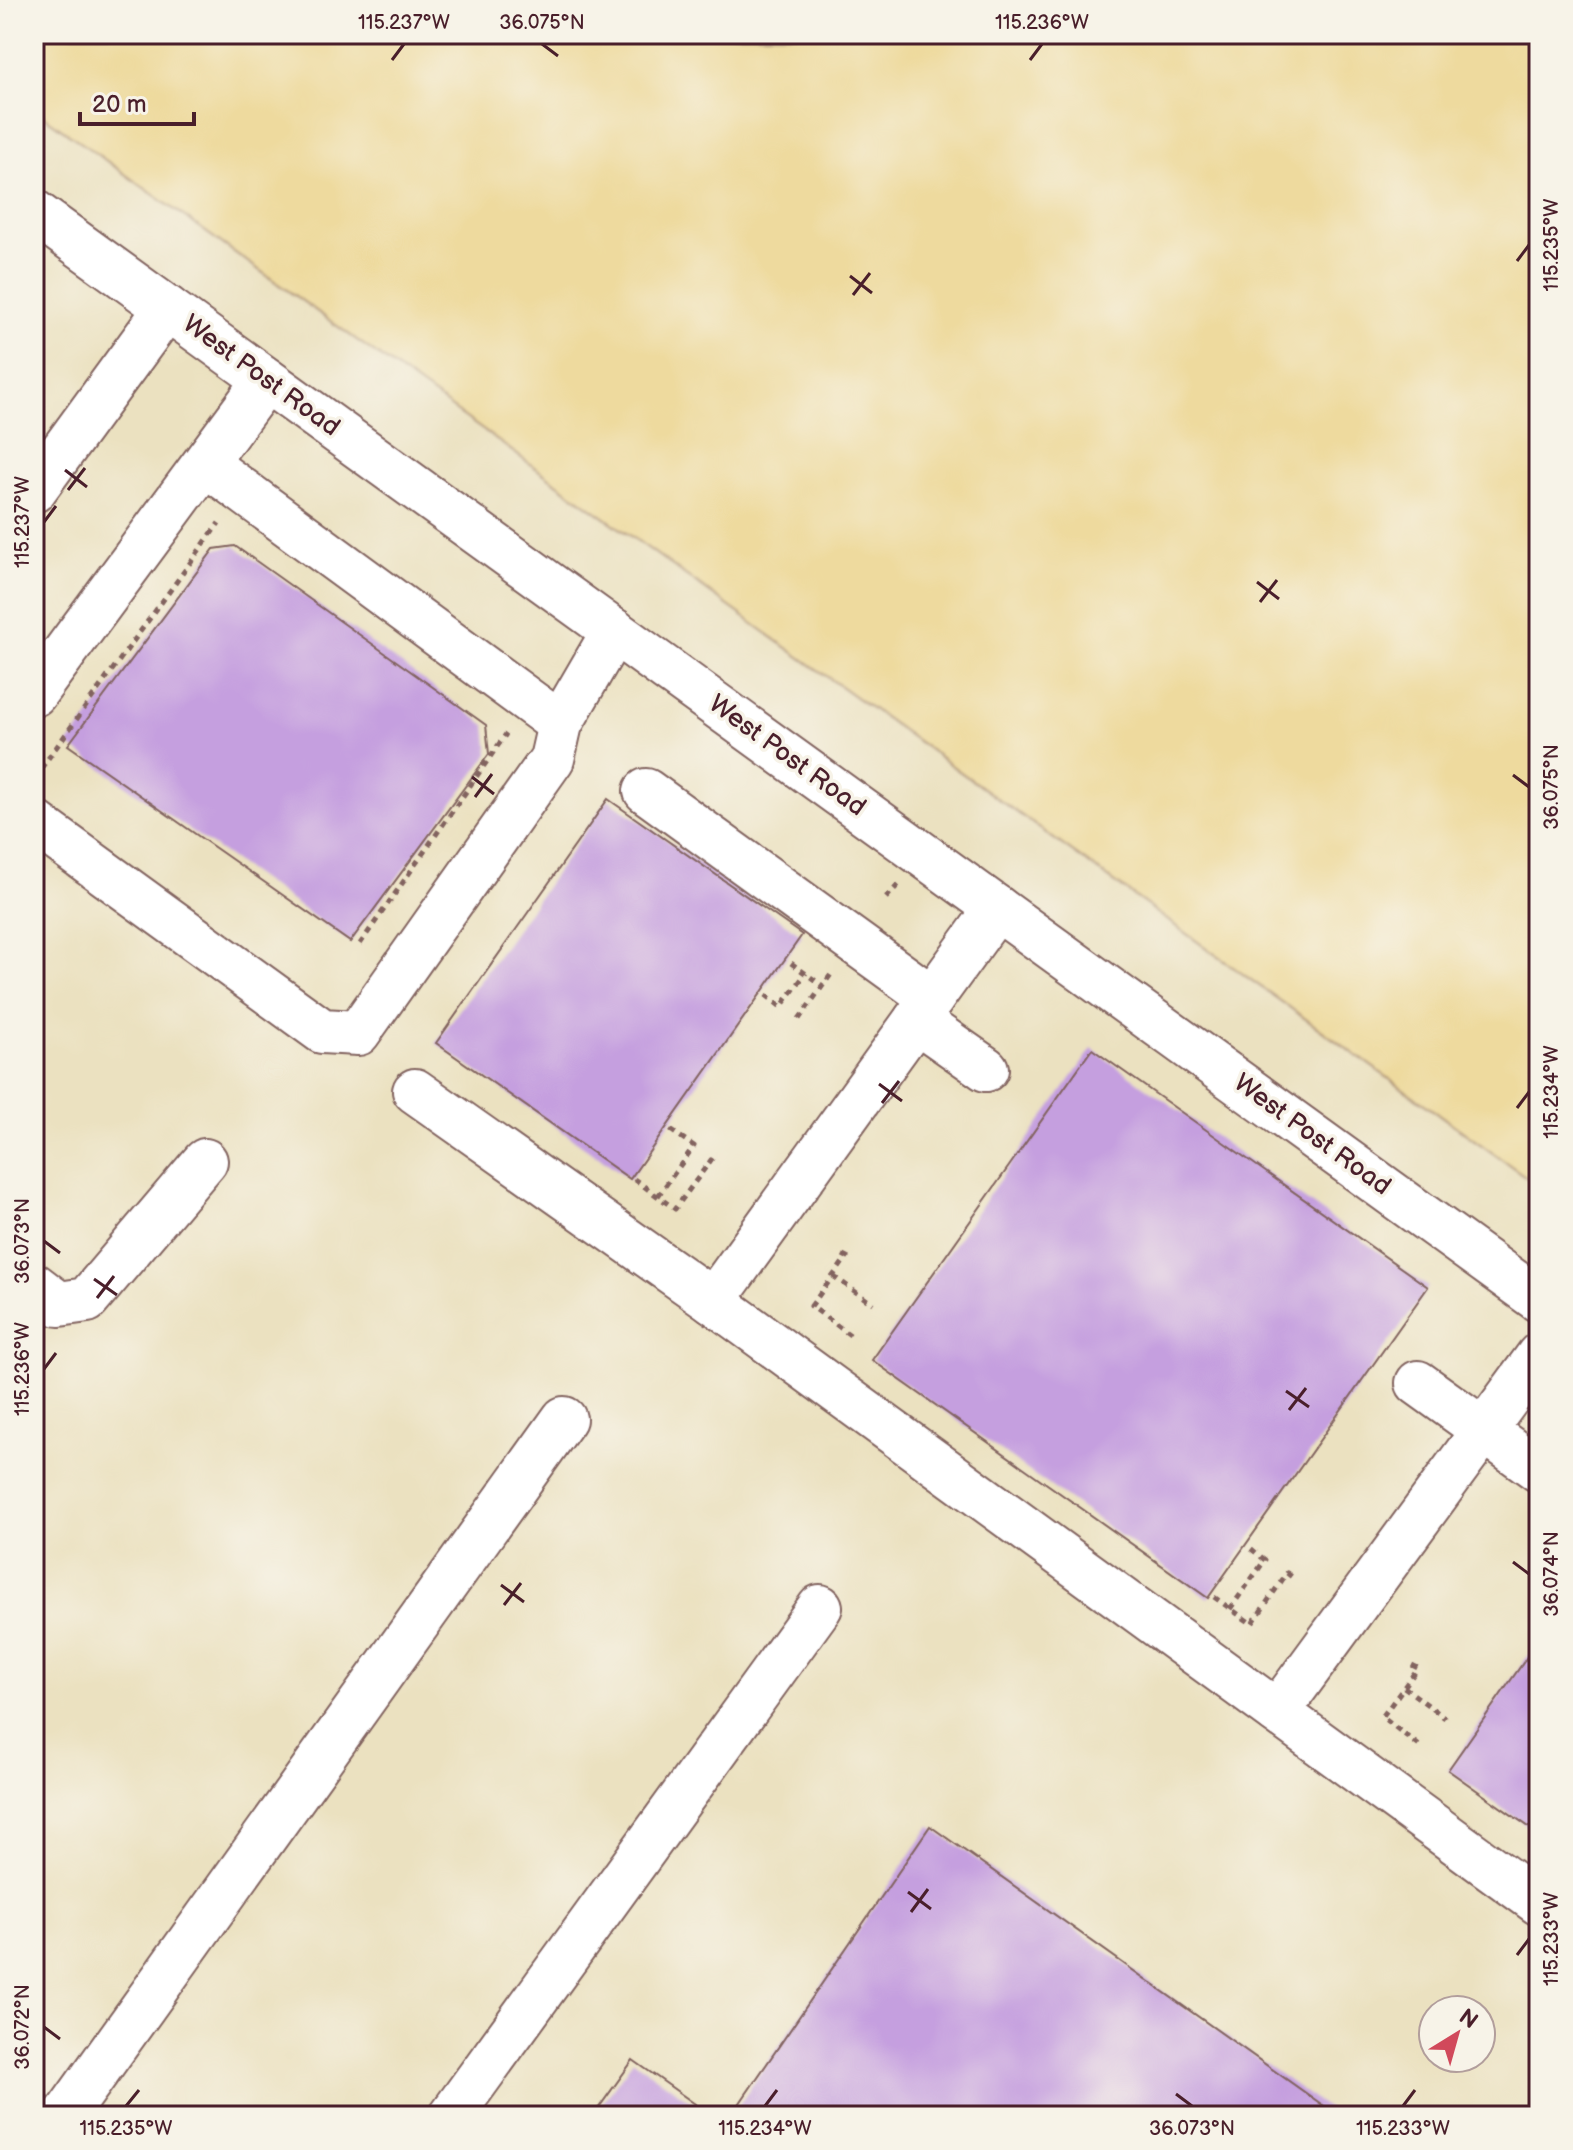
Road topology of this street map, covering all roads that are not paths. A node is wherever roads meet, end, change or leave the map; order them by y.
1 (34, 212) edge
2 (167, 308) junction
3 (266, 380) junction
4 (206, 464) junction
5 (34, 490) edge
6 (614, 631) junction
7 (34, 694) edge
8 (560, 724) junction
9 (646, 791) dead end
10 (34, 822) edge
11 (997, 908) junction
12 (924, 1009) junction
13 (986, 1069) dead end
14 (415, 1091) dead end
15 (205, 1161) dead end
16 (34, 1285) edge
17 (1539, 1300) edge
18 (713, 1301) junction
19 (1539, 1355) edge
20 (1418, 1383) dead end
21 (564, 1419) dead end
22 (1484, 1430) junction
23 (1539, 1470) edge
24 (820, 1607) dead end
25 (1277, 1712) junction
26 (1539, 1903) edge
27 (65, 2116) edge
28 (451, 2116) edge

1 - 2 street, West Post Road
2 - 3 street, West Post Road
2 - 5 street
3 - 4 street
3 - 6 street, West Post Road
4 - 7 street
4 - 8 street
6 - 8 street
6 - 11 street, West Post Road
8 - 10 street
9 - 12 street
11 - 12 street
11 - 17 street, West Post Road
12 - 13 street
12 - 18 street
14 - 18 street
15 - 16 street
18 - 25 street
19 - 22 street
20 - 22 street
21 - 27 street
22 - 23 street
22 - 25 street
24 - 28 street
25 - 26 street

